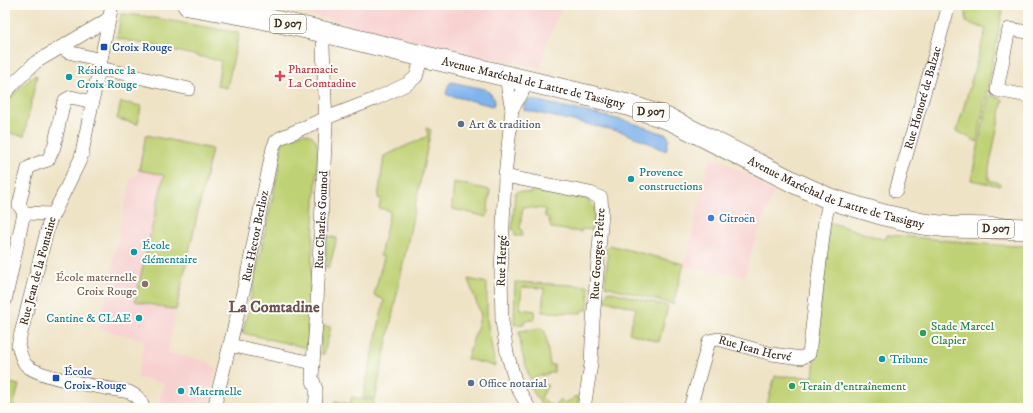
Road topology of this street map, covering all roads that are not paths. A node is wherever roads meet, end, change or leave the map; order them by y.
1 (188, 5) edge
2 (949, 5) edge
3 (110, 11) edge
4 (324, 32) junction
5 (1028, 32) edge
6 (61, 47) junction
7 (422, 56) junction
8 (100, 64) junction
9 (516, 79) junction
10 (189, 89) dead end
11 (5, 93) edge
12 (1028, 94) edge
13 (93, 102) junction
14 (512, 109) junction
15 (326, 118) junction
16 (505, 176) junction
17 (896, 190) dead end
18 (830, 199) junction
19 (24, 213) junction
20 (52, 214) junction
21 (1028, 229) edge
22 (5, 301) edge
23 (230, 346) junction
24 (313, 363) junction
25 (143, 408) edge
26 (214, 408) edge
27 (315, 408) edge
28 (529, 408) edge
29 (584, 408) edge
30 (690, 408) edge

1 - 4 main road, Avenue Maréchal de Lattre de Tassigny / D 907
2 - 17 street, Rue Honoré de Balzac
3 - 6 street
3 - 8 street, Rue Jean de la Fontaine
4 - 7 main road, Avenue Maréchal de Lattre de Tassigny / D 907
4 - 15 street, Rue Charles Gounod
5 - 12 street
6 - 8 street
6 - 11 street
7 - 9 main road, Avenue Maréchal de Lattre de Tassigny / D 907
7 - 15 street, Rue Hector Berlioz
8 - 10 street
8 - 13 street, Rue Jean de la Fontaine
9 - 14 street, Rue Hergé
9 - 14 street, Rue Hergé
9 - 18 main road, Avenue Maréchal de Lattre de Tassigny / D 907
13 - 19 street
13 - 20 street, Rue Jean de la Fontaine
14 - 16 street, Rue Hergé
15 - 23 street, Rue Hector Berlioz
15 - 24 street, Rue Charles Gounod
16 - 28 street, Rue Hergé
16 - 29 street, Rue Georges Prêtre
18 - 21 main road, Avenue Maréchal de Lattre de Tassigny / D 907
18 - 30 street, Rue Jean Hervé
19 - 20 street
19 - 22 street
20 - 25 street, Rue Jean de la Fontaine
23 - 24 street
23 - 26 street, Rue Hector Berlioz
24 - 27 street, Rue Charles Gounod

